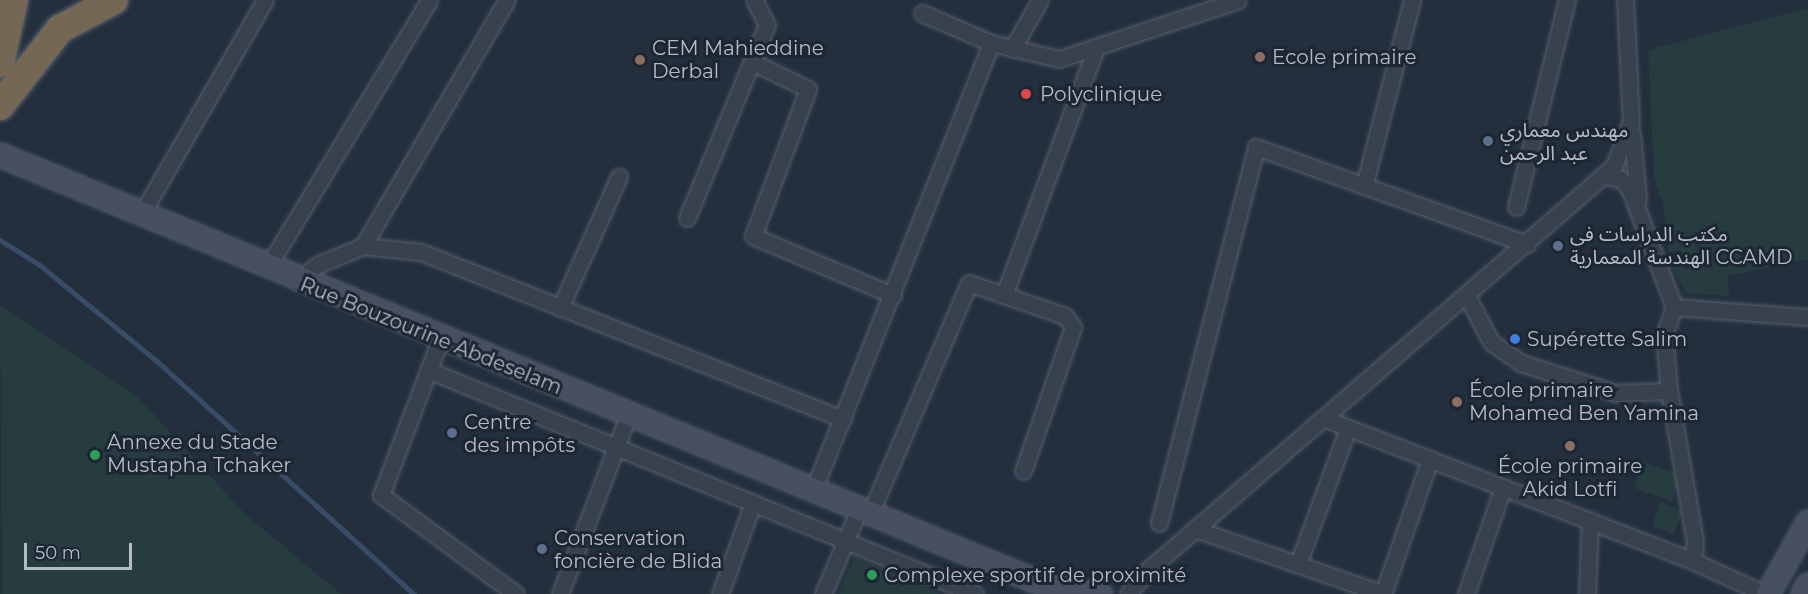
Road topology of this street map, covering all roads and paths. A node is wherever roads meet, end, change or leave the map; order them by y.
1 (14, 0) edge
2 (114, 0) edge
3 (265, 0) edge
4 (429, 0) edge
5 (507, 0) edge
6 (754, 0) edge
7 (1040, 0) edge
8 (1238, 0) edge
9 (1413, 0) edge
10 (1567, 0) edge
11 (1625, 0) edge
12 (1222, 3) edge
13 (922, 13) dead end
14 (991, 43) junction
15 (1012, 49) junction
16 (1095, 50) junction
17 (752, 62) junction
18 (0, 63) edge
19 (0, 106) edge
20 (1631, 122) junction
21 (0, 155) edge
22 (1605, 176) junction
23 (619, 177) dead end
24 (1364, 186) junction
25 (1516, 207) dead end
26 (142, 213) junction
27 (1641, 215) junction
28 (687, 218) dead end
29 (1527, 244) junction
30 (363, 246) junction
31 (267, 268) junction
32 (297, 282) junction
33 (893, 295) junction
34 (1004, 295) junction
35 (1467, 296) junction
36 (1674, 307) junction
37 (560, 308) junction
38 (1808, 317) edge
39 (440, 340) junction
40 (428, 370) junction
41 (1669, 391) junction
42 (628, 416) junction
43 (1323, 418) junction
44 (843, 419) junction
45 (1348, 428) junction
46 (617, 447) junction
47 (1430, 459) junction
48 (1023, 471) dead end
49 (1503, 487) junction
50 (813, 491) junction
51 (753, 503) junction
52 (865, 512) junction
53 (1590, 520) junction
54 (1808, 522) edge
55 (1159, 523) dead end
56 (1195, 529) junction
57 (846, 541) junction
58 (1693, 561) junction
59 (1298, 564) junction
60 (1808, 585) edge
61 (516, 594) edge
62 (560, 594) edge
63 (720, 594) edge
64 (823, 594) edge
65 (975, 594) edge
66 (1100, 594) edge
67 (1128, 594) edge
68 (1383, 594) edge
69 (1466, 594) edge
70 (1587, 594) edge
71 (1766, 594) edge
72 (1803, 594) edge

1 - 18 highway
2 - 19 highway
3 - 26 street
4 - 31 street
5 - 30 street
6 - 17 street
7 - 15 street
8 - 12 street
9 - 24 street
10 - 25 street
11 - 20 street
12 - 16 street
13 - 14 street
14 - 15 street
14 - 33 street
15 - 16 street
16 - 34 street
17 - 28 street
17 - 33 street
20 - 22 street
20 - 27 street
21 - 26 street, Rue Bouzourine Abdeselam
22 - 27 street
22 - 29 street
23 - 37 street
24 - 29 street
24 - 55 street
26 - 31 street, Rue Bouzourine Abdeselam
27 - 36 street
29 - 35 street
30 - 32 street
30 - 37 street
31 - 32 street, Rue Bouzourine Abdeselam
32 - 39 street, Rue Bouzourine Abdeselam
33 - 44 street
34 - 48 street
34 - 52 street
35 - 41 street
35 - 43 street
36 - 38 street
36 - 41 street
37 - 44 street
39 - 40 street
39 - 42 street, Rue Bouzourine Abdeselam
40 - 46 street
40 - 61 street
41 - 58 street
42 - 46 street
42 - 50 street, Rue Bouzourine Abdeselam
43 - 45 street
43 - 56 street
44 - 50 street
45 - 47 street
45 - 59 street
46 - 51 street
46 - 62 street
47 - 49 street
47 - 68 street
49 - 53 street
49 - 69 street
50 - 52 street, Rue Bouzourine Abdeselam
51 - 57 street
51 - 63 street
52 - 57 street
52 - 66 street, Rue Bouzourine Abdeselam
53 - 58 street
53 - 70 street
54 - 71 street
56 - 59 street
56 - 67 street
57 - 64 street
57 - 65 street
58 - 71 street
59 - 68 street
60 - 72 street

